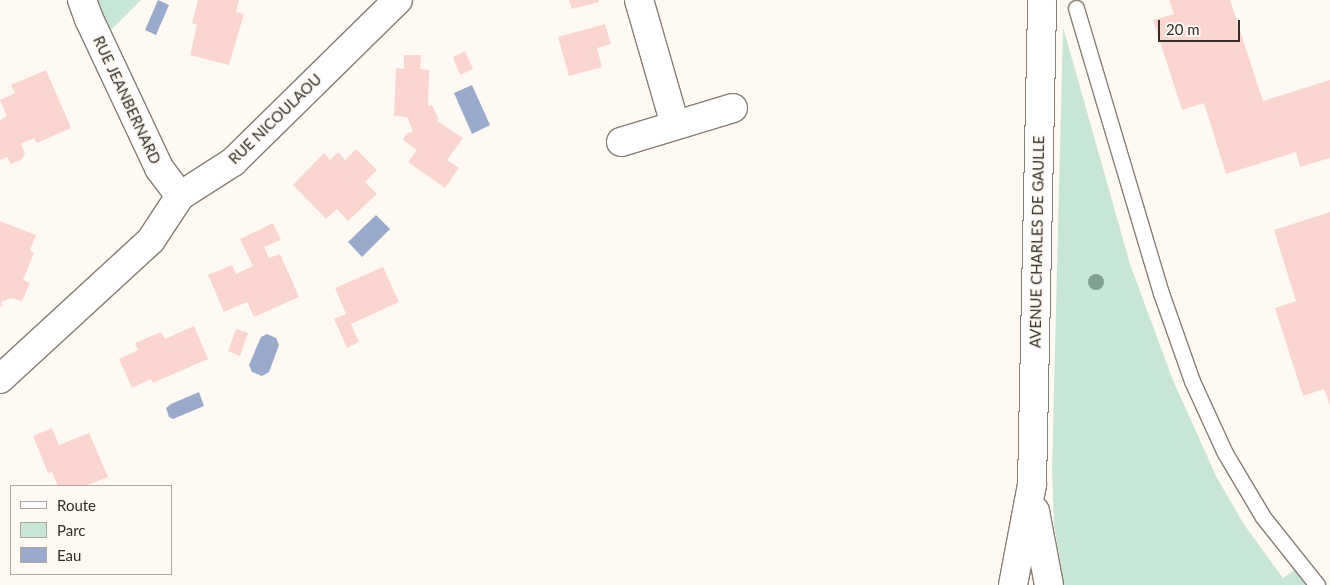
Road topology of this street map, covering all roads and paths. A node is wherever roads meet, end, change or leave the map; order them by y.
1 (82, 0) edge
2 (398, 0) edge
3 (639, 0) edge
4 (1042, 0) edge
5 (1076, 8) dead end
6 (733, 108) dead end
7 (675, 126) junction
8 (621, 142) dead end
9 (180, 196) junction
10 (0, 379) edge
11 (1031, 549) junction
12 (1012, 585) edge
13 (1049, 585) edge
14 (1317, 585) edge

1 - 9 street, RUE JEANBERNARD
2 - 9 street, RUE NICOULAOU
3 - 7 street
4 - 11 street, AVENUE CHARLES DE GAULLE
5 - 14 lane
6 - 7 street
7 - 8 street
9 - 10 street, RUE NICOULAOU
11 - 12 street, AVENUE CHARLES DE GAULLE
11 - 13 street, AVENUE CHARLES DE GAULLE

